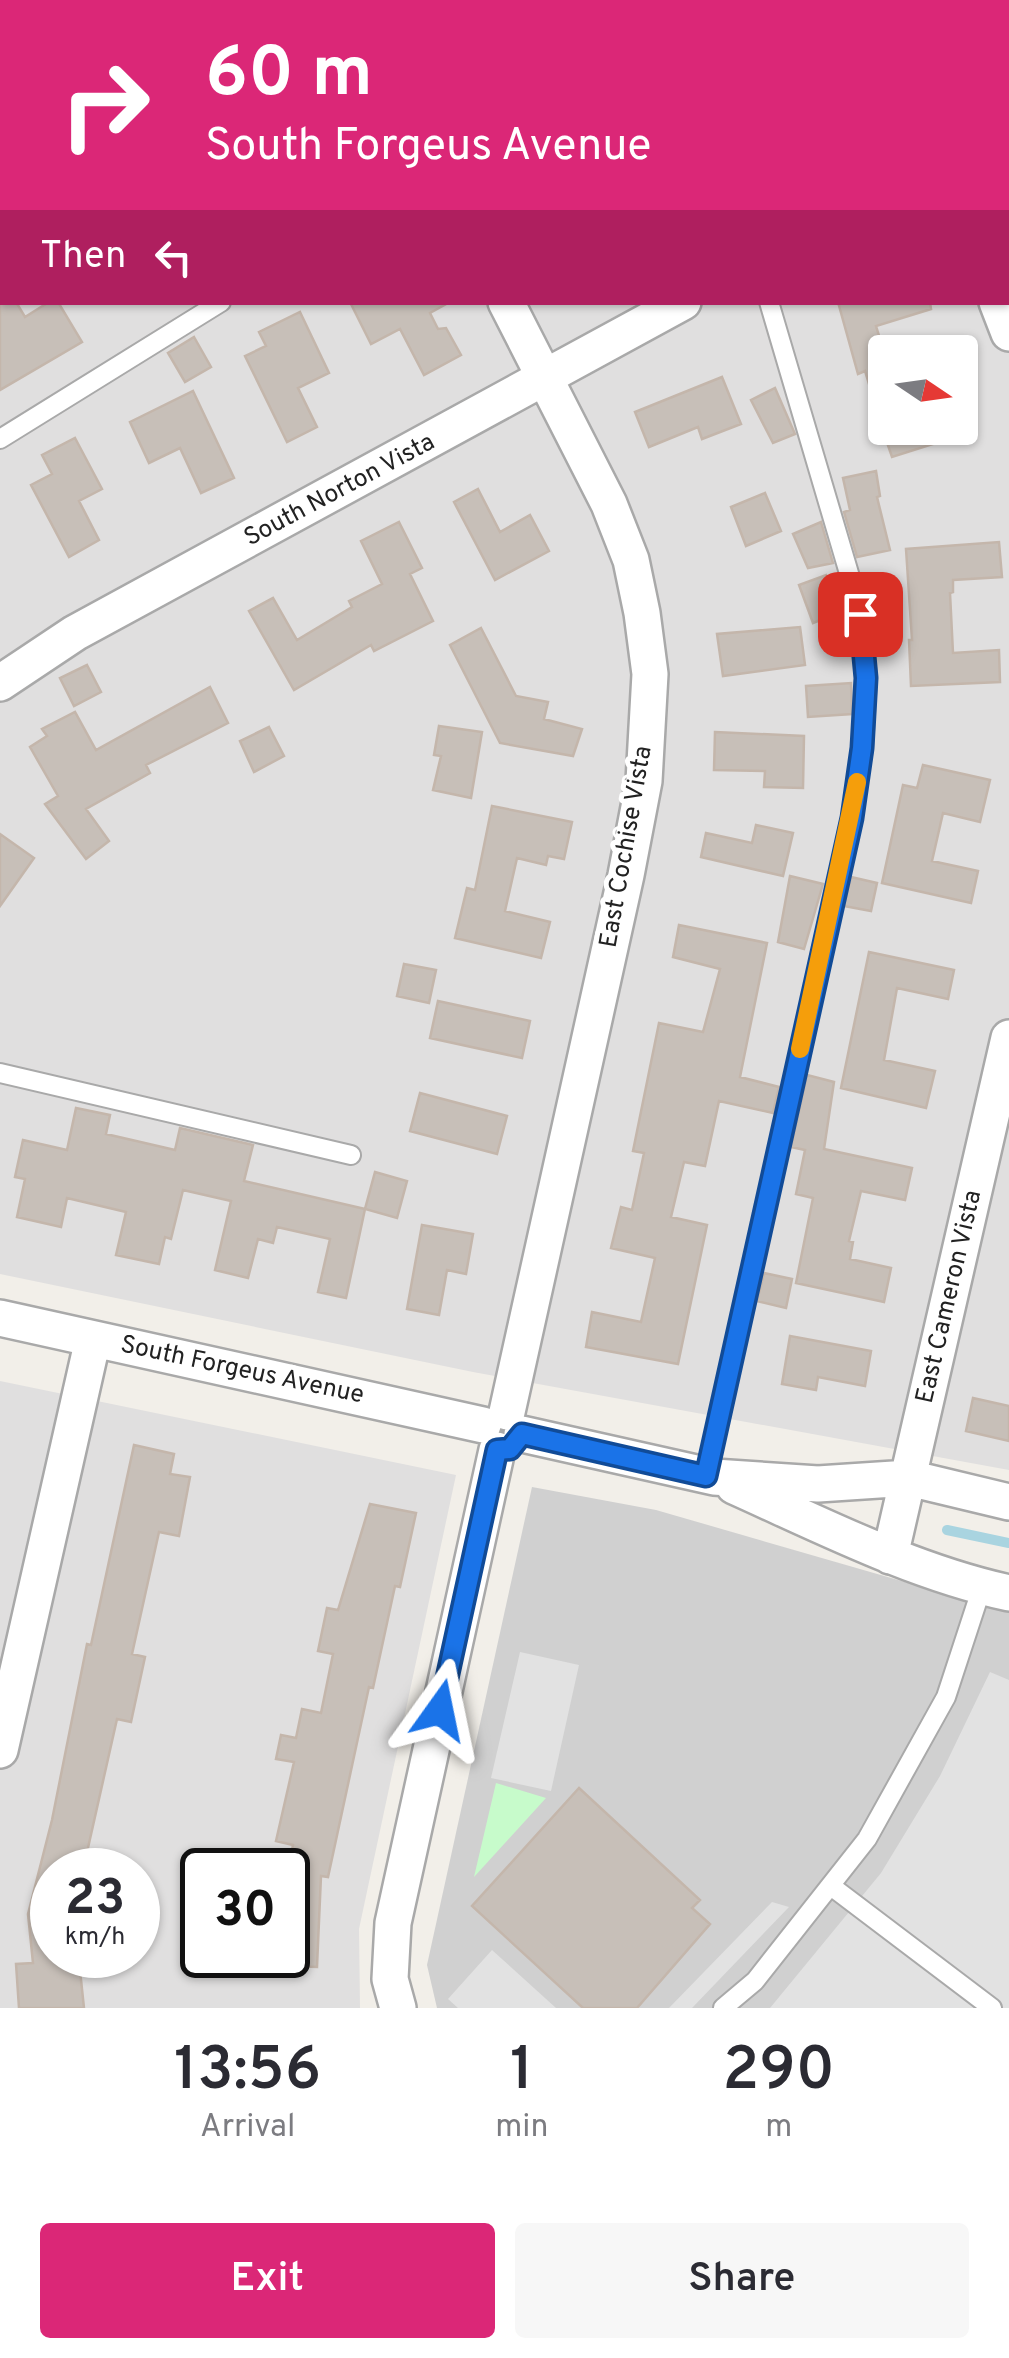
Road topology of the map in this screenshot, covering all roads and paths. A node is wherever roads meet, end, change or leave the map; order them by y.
1 (216, 305) edge
2 (508, 305) edge
3 (678, 305) edge
4 (770, 305) edge
5 (998, 305) edge
6 (1009, 332) edge
7 (547, 379) junction
8 (0, 439) edge
9 (0, 683) edge
10 (1009, 1038) edge
11 (0, 1073) edge
12 (350, 1155) dead end
13 (0, 1318) edge
14 (93, 1339) junction
15 (502, 1430) junction
16 (710, 1476) junction
17 (910, 1478) junction
18 (1009, 1502) edge
19 (890, 1556) junction
20 (996, 1590) edge
21 (0, 1750) edge
22 (830, 1886) junction
23 (398, 2008) edge
24 (723, 2008) edge
25 (992, 2008) edge

1 - 8 lane
2 - 7 street, East Cochise Vista
3 - 7 street, South Norton Vista
4 - 16 lane
5 - 6 street
7 - 9 street, South Norton Vista
7 - 15 street, East Cochise Vista
10 - 17 street, East Cameron Vista
11 - 12 lane
13 - 14 street, South Forgeus Avenue
14 - 15 street, South Forgeus Avenue
14 - 21 street
15 - 16 street, South Forgeus Avenue
15 - 23 street, East Cochise Vista
16 - 17 street, South Forgeus Avenue
16 - 19 street, South Forgeus Avenue
17 - 18 street, South Forgeus Avenue
17 - 19 street, East Cameron Vista
19 - 20 street, South Forgeus Avenue
20 - 22 lane
22 - 24 lane
22 - 25 lane

